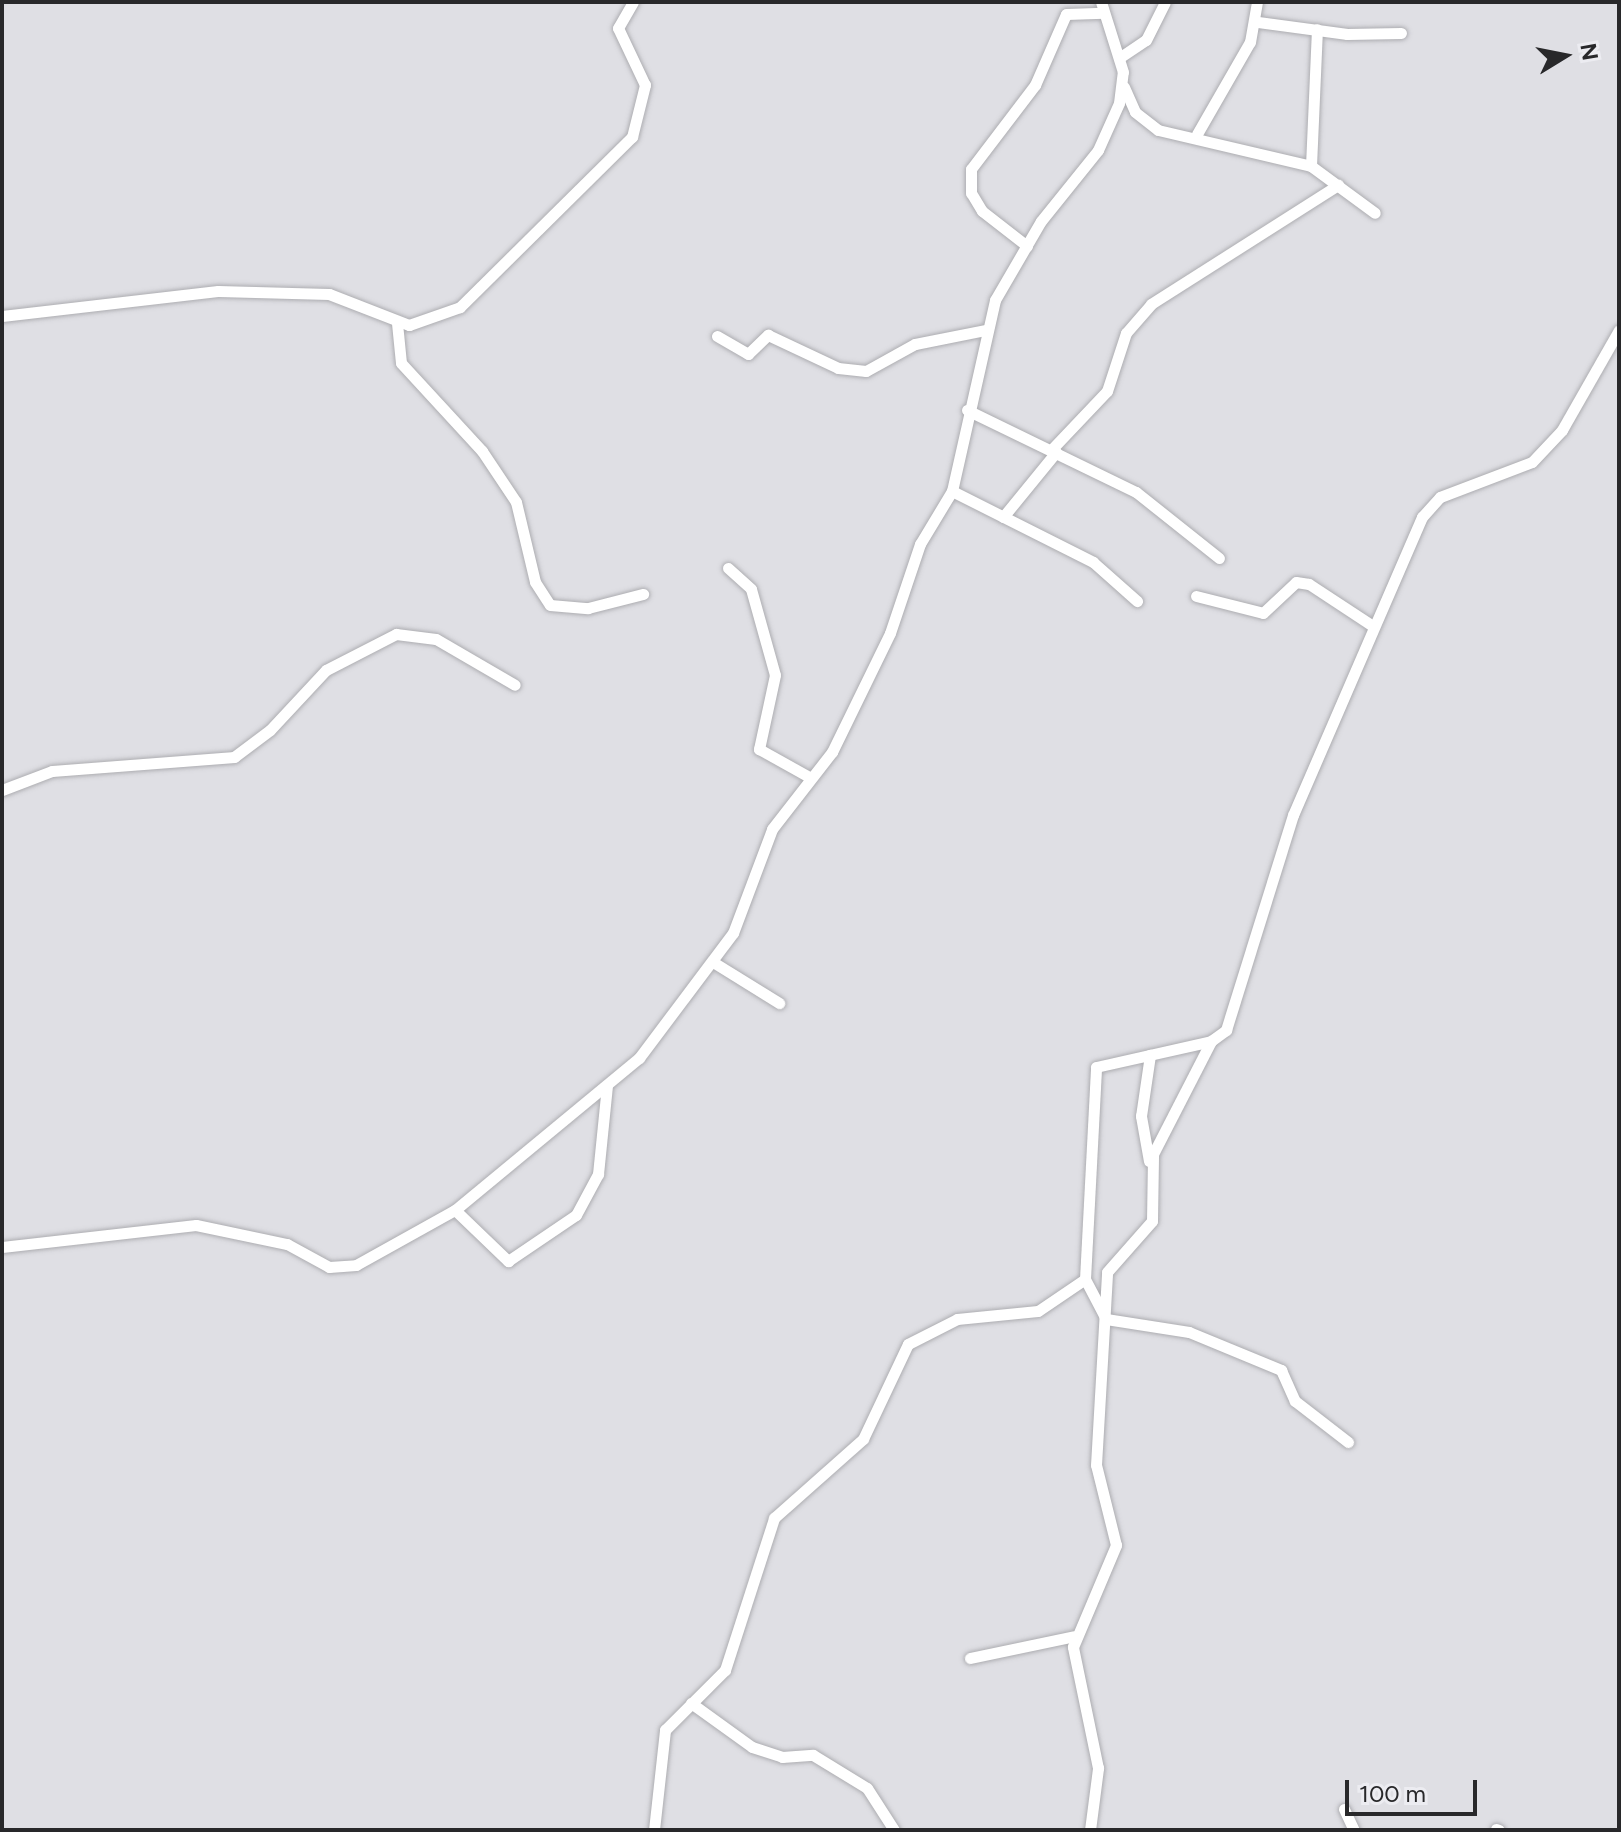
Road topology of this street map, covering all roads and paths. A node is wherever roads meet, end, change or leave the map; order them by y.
1 (633, 2) edge
2 (1165, 2) edge
3 (1257, 2) edge
4 (1102, 8) edge
5 (1258, 22) junction
6 (1317, 29) junction
7 (1401, 33) dead end
8 (1119, 58) junction
9 (1124, 86) junction
10 (1197, 134) junction
11 (1311, 166) junction
12 (1338, 185) junction
13 (1375, 213) dead end
14 (1027, 246) junction
15 (2, 316) edge
16 (397, 323) junction
17 (985, 330) junction
18 (1619, 330) edge
19 (717, 336) dead end
20 (967, 410) junction
21 (1054, 451) junction
22 (952, 491) junction
23 (1003, 517) junction
24 (1219, 558) dead end
25 (728, 568) dead end
26 (643, 594) dead end
27 (1196, 596) dead end
28 (1137, 601) dead end
29 (1373, 626) junction
30 (515, 685) dead end
31 (809, 777) junction
32 (2, 790) edge
33 (713, 962) junction
34 (779, 1003) dead end
35 (1211, 1041) junction
36 (1150, 1055) junction
37 (607, 1085) junction
38 (1151, 1168) junction
39 (455, 1210) junction
40 (2, 1247) edge
41 (1085, 1279) junction
42 (1106, 1319) junction
43 (1348, 1442) dead end
44 (1074, 1636) junction
45 (970, 1658) dead end
46 (691, 1703) junction
47 (1344, 1809) dead end
48 (654, 1830) edge
49 (894, 1830) edge
50 (1090, 1830) edge
51 (1354, 1830) edge

1 - 16 street
2 - 8 street
3 - 5 street
4 - 8 street
4 - 14 street
5 - 6 street
5 - 10 street
6 - 7 street
6 - 11 street
8 - 9 street
9 - 10 street
9 - 14 street
10 - 11 street
11 - 12 street
12 - 13 street
12 - 21 street
14 - 17 street
15 - 16 street
16 - 26 street
17 - 19 street
17 - 20 street
18 - 29 street
20 - 21 street
20 - 22 street
21 - 23 street
21 - 24 street
22 - 23 street
22 - 31 street
23 - 28 street
25 - 31 street
27 - 29 street
29 - 35 street
30 - 32 street
31 - 33 street
33 - 34 street
33 - 37 street
35 - 36 street
35 - 38 street
36 - 38 street
36 - 41 street
37 - 39 street
37 - 39 street
38 - 42 street
39 - 40 street
41 - 42 street
41 - 46 street
42 - 43 street
42 - 44 street
44 - 45 street
44 - 50 street
46 - 48 street
46 - 49 street
47 - 51 street

